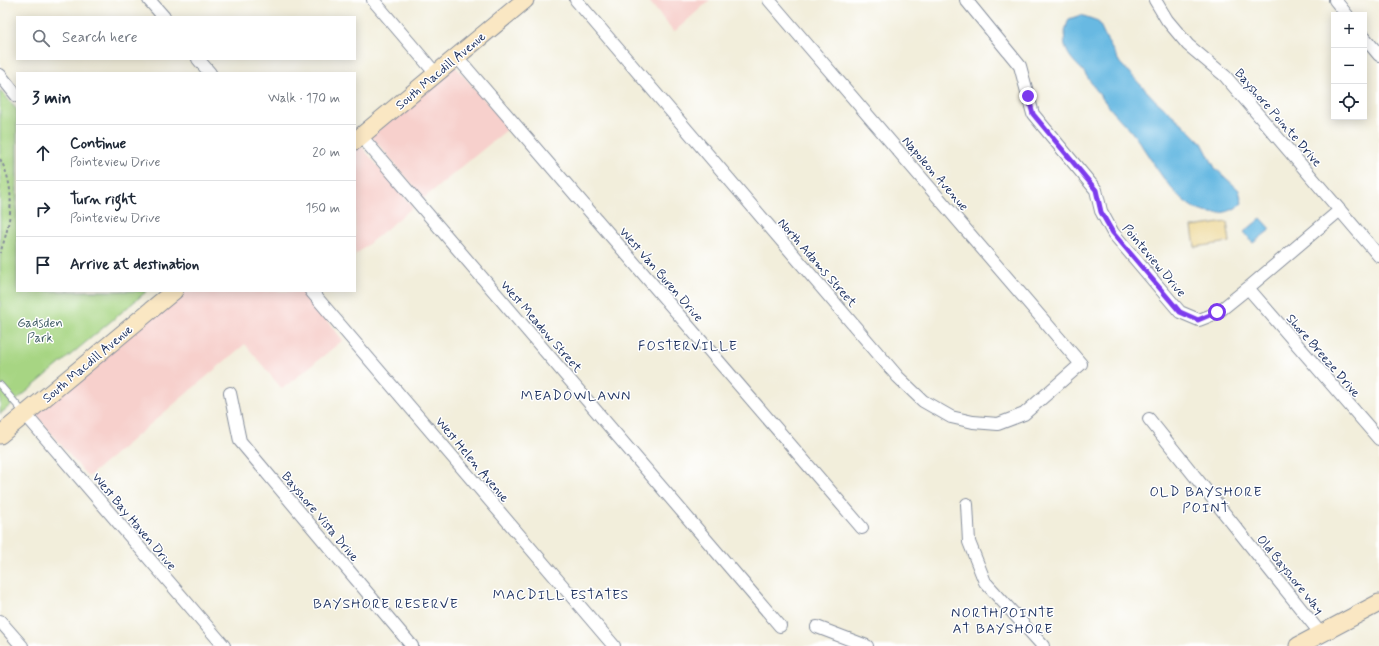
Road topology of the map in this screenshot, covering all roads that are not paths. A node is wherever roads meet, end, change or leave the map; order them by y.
1 (149, 0) edge
2 (373, 0) edge
3 (525, 0) edge
4 (576, 0) edge
5 (769, 0) edge
6 (966, 0) edge
7 (1154, 0) edge
8 (1335, 0) edge
9 (1345, 12) edge
10 (163, 16) edge
11 (1367, 40) edge
12 (1379, 55) edge
13 (456, 56) junction
14 (199, 60) edge
15 (209, 72) edge
16 (436, 74) junction
17 (0, 75) edge
18 (16, 95) edge
19 (358, 138) edge
20 (1340, 210) junction
21 (1379, 256) edge
22 (1248, 288) junction
23 (173, 292) edge
24 (312, 292) edge
25 (1081, 364) joint
26 (0, 385) edge
27 (230, 393) dead end
28 (25, 414) junction
29 (1149, 419) dead end
30 (0, 435) edge
31 (1379, 440) edge
32 (967, 504) dead end
33 (862, 528) dead end
34 (1379, 603) edge
35 (0, 621) edge
36 (780, 626) dead end
37 (817, 628) dead end
38 (1321, 634) junction
39 (22, 646) edge
40 (224, 646) edge
41 (412, 646) edge
42 (614, 646) edge
43 (867, 646) edge
44 (1043, 646) edge
45 (1298, 646) edge

1 - 10 street
2 - 16 street
3 - 13 street, South Macdill Avenue
4 - 25 street, North Adams Street
5 - 25 street, Napoleon Avenue
6 - 22 street, Pointeview Drive
7 - 20 street, Bayshore Pointe Drive
8 - 9 street
11 - 12 street
13 - 16 street, South Macdill Avenue
13 - 33 street, West Van Buren Drive
14 - 15 street
16 - 19 street, South Macdill Avenue
17 - 18 street
19 - 36 street, West Meadow Street
20 - 21 street, Bayshore Pointe Drive
20 - 22 street, Pointeview Drive
22 - 31 street, Shore Breeze Drive
23 - 28 street, South Macdill Avenue
24 - 42 street, West Helen Avenue
26 - 28 lane
27 - 41 street, Bayshore Vista Drive
28 - 30 street, South Macdill Avenue
28 - 40 street, West Bay Haven Drive
29 - 38 street, Old Bayshore Way
32 - 44 street
34 - 38 street
35 - 39 street
37 - 43 street
38 - 45 street

